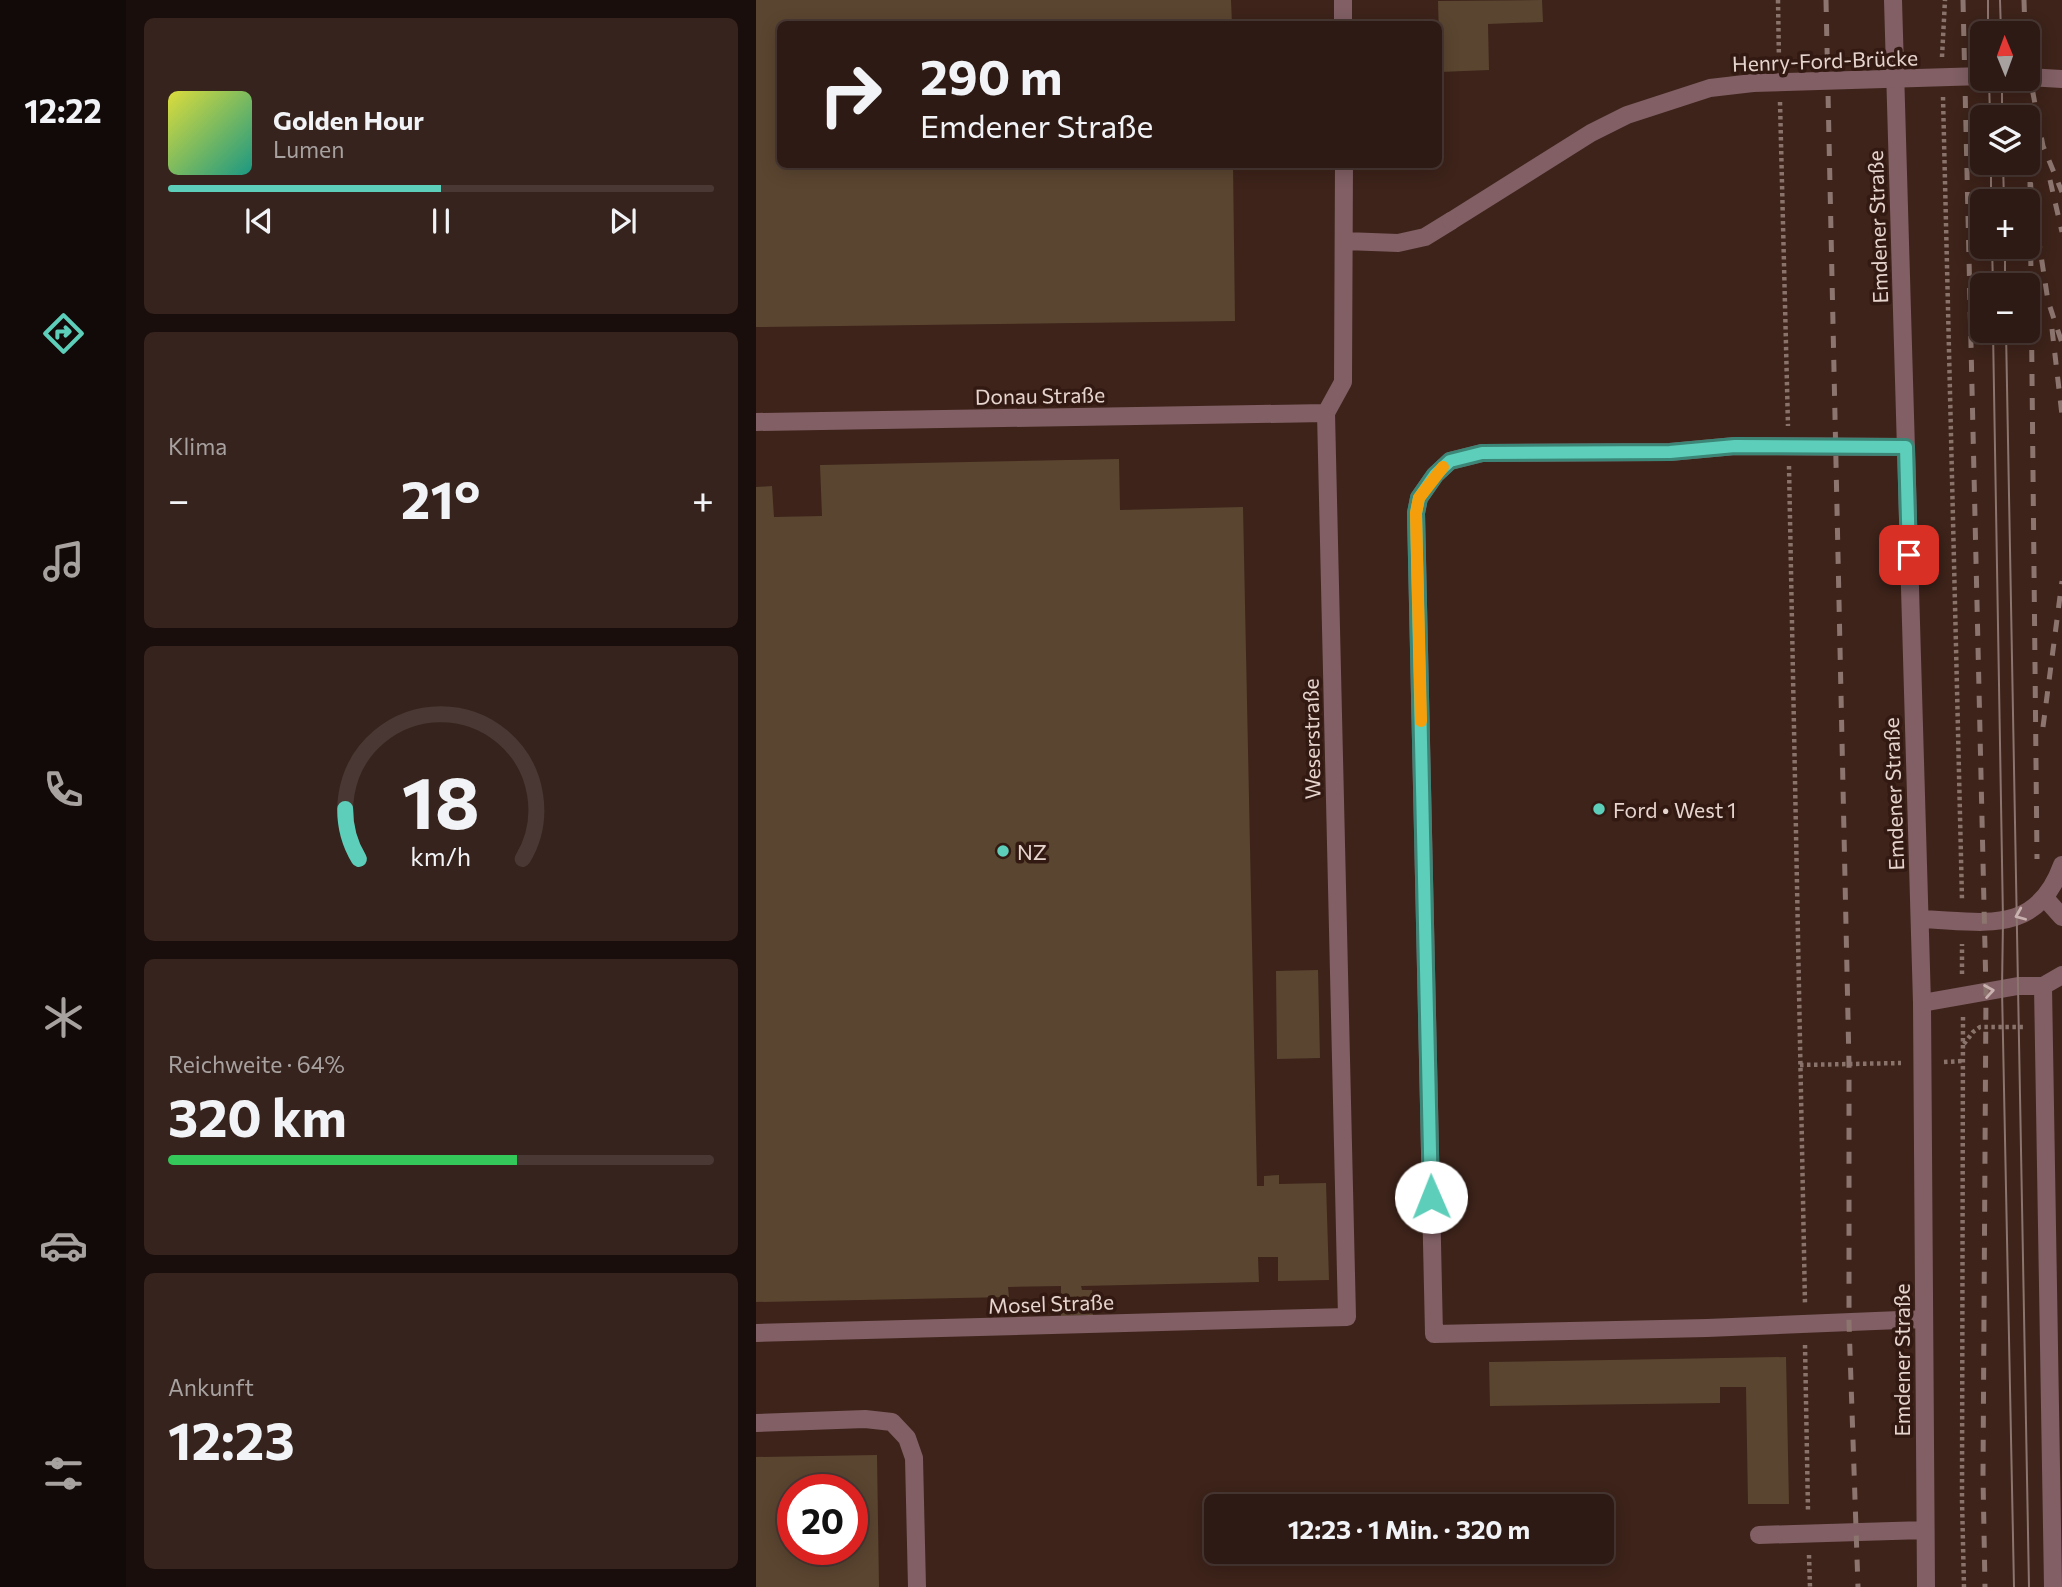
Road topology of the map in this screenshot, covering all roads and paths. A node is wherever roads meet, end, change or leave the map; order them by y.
1 (1343, 0) edge
2 (1778, 0) edge
3 (1893, 0) edge
4 (1945, 0) edge
5 (1343, 21) edge
6 (1942, 61) dead end
7 (1780, 70) dead end
8 (1970, 76) edge
9 (2040, 78) edge
10 (2062, 79) edge
11 (1943, 89) dead end
12 (1780, 97) dead end
13 (1344, 168) edge
14 (1345, 241) junction
15 (1326, 413) junction
16 (756, 422) edge
17 (1788, 446) junction
18 (1906, 447) junction
19 (2062, 865) edge
20 (2045, 898) junction
21 (2062, 917) edge
22 (1920, 919) junction
23 (1962, 921) junction
24 (2062, 975) edge
25 (2043, 986) junction
26 (1962, 996) junction
27 (1922, 1003) junction
28 (2044, 1026) junction
29 (1963, 1045) junction
30 (1964, 1061) junction
31 (1922, 1063) junction
32 (1800, 1065) junction
33 (1347, 1317) joint
34 (1924, 1319) junction
35 (1805, 1324) junction
36 (756, 1333) edge
37 (756, 1423) edge
38 (1925, 1530) junction
39 (1809, 1532) junction
40 (1759, 1535) dead end
41 (917, 1587) edge
42 (1810, 1587) edge
43 (1926, 1587) edge
44 (1964, 1587) edge
45 (2053, 1587) edge

1 - 5 street
2 - 7 path
3 - 18 street, Emdener Straße
4 - 6 path
8 - 14 street, Henry-Ford-Brücke, bridge
9 - 10 street, bridge
11 - 23 path
12 - 17 path
13 - 14 street
14 - 15 street
15 - 16 street, Donau Straße
15 - 33 street, Weserstraße
17 - 18 street
17 - 32 path
17 - 35 street
18 - 22 street, Emdener Straße
19 - 20 street
20 - 21 street
20 -> 23 street
22 - 23 street
22 - 27 street, Emdener Straße
23 - 26 path
24 - 25 street
26 -> 25 street
25 - 28 street
26 - 27 street
26 - 29 path
27 - 31 street, Emdener Straße
28 - 29 path
28 - 45 street
29 - 30 path
30 - 31 path
30 - 44 path
31 - 32 path
31 - 34 street, Emdener Straße
32 - 35 path
33 - 36 street, Mosel Straße
34 - 35 street
34 - 38 street, Emdener Straße
35 - 39 path
37 - 41 street
38 - 39 street
38 - 43 street, Emdener Straße
39 - 40 street
39 - 42 path

